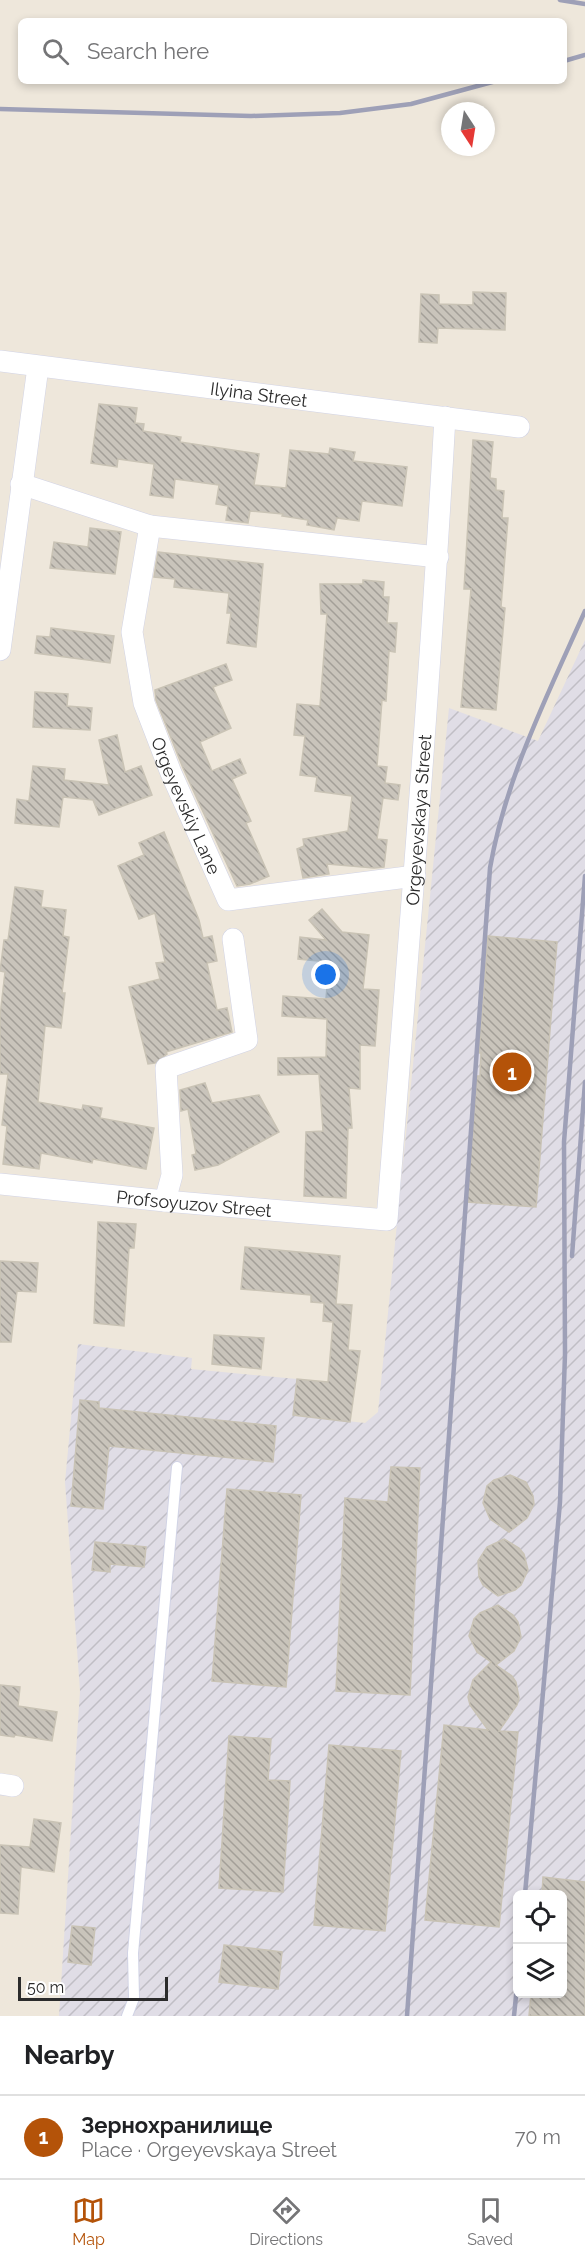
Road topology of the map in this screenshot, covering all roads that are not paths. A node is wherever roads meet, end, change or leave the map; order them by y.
1 (0, 361) edge
2 (38, 367) junction
3 (445, 417) junction
4 (519, 427) dead end
5 (21, 484) junction
6 (150, 525) junction
7 (438, 557) junction
8 (0, 650) edge
9 (415, 876) junction
10 (233, 939) dead end
11 (0, 1184) edge
12 (165, 1201) junction
13 (387, 1220) joint
14 (177, 1467) dead end
15 (127, 2016) edge

1 - 2 street, Ilyina Street
2 - 3 street, Ilyina Street
2 - 5 street
3 - 4 street, Ilyina Street
3 - 7 street, Orgeyevskaya Street
5 - 6 street
5 - 8 street
6 - 7 street
6 - 9 street, Orgeyevskiy Lane
7 - 9 street, Orgeyevskaya Street
9 - 13 street, Orgeyevskaya Street
10 - 12 street
11 - 12 street, Profsoyuzov Street
12 - 13 street, Profsoyuzov Street
14 - 15 lane

